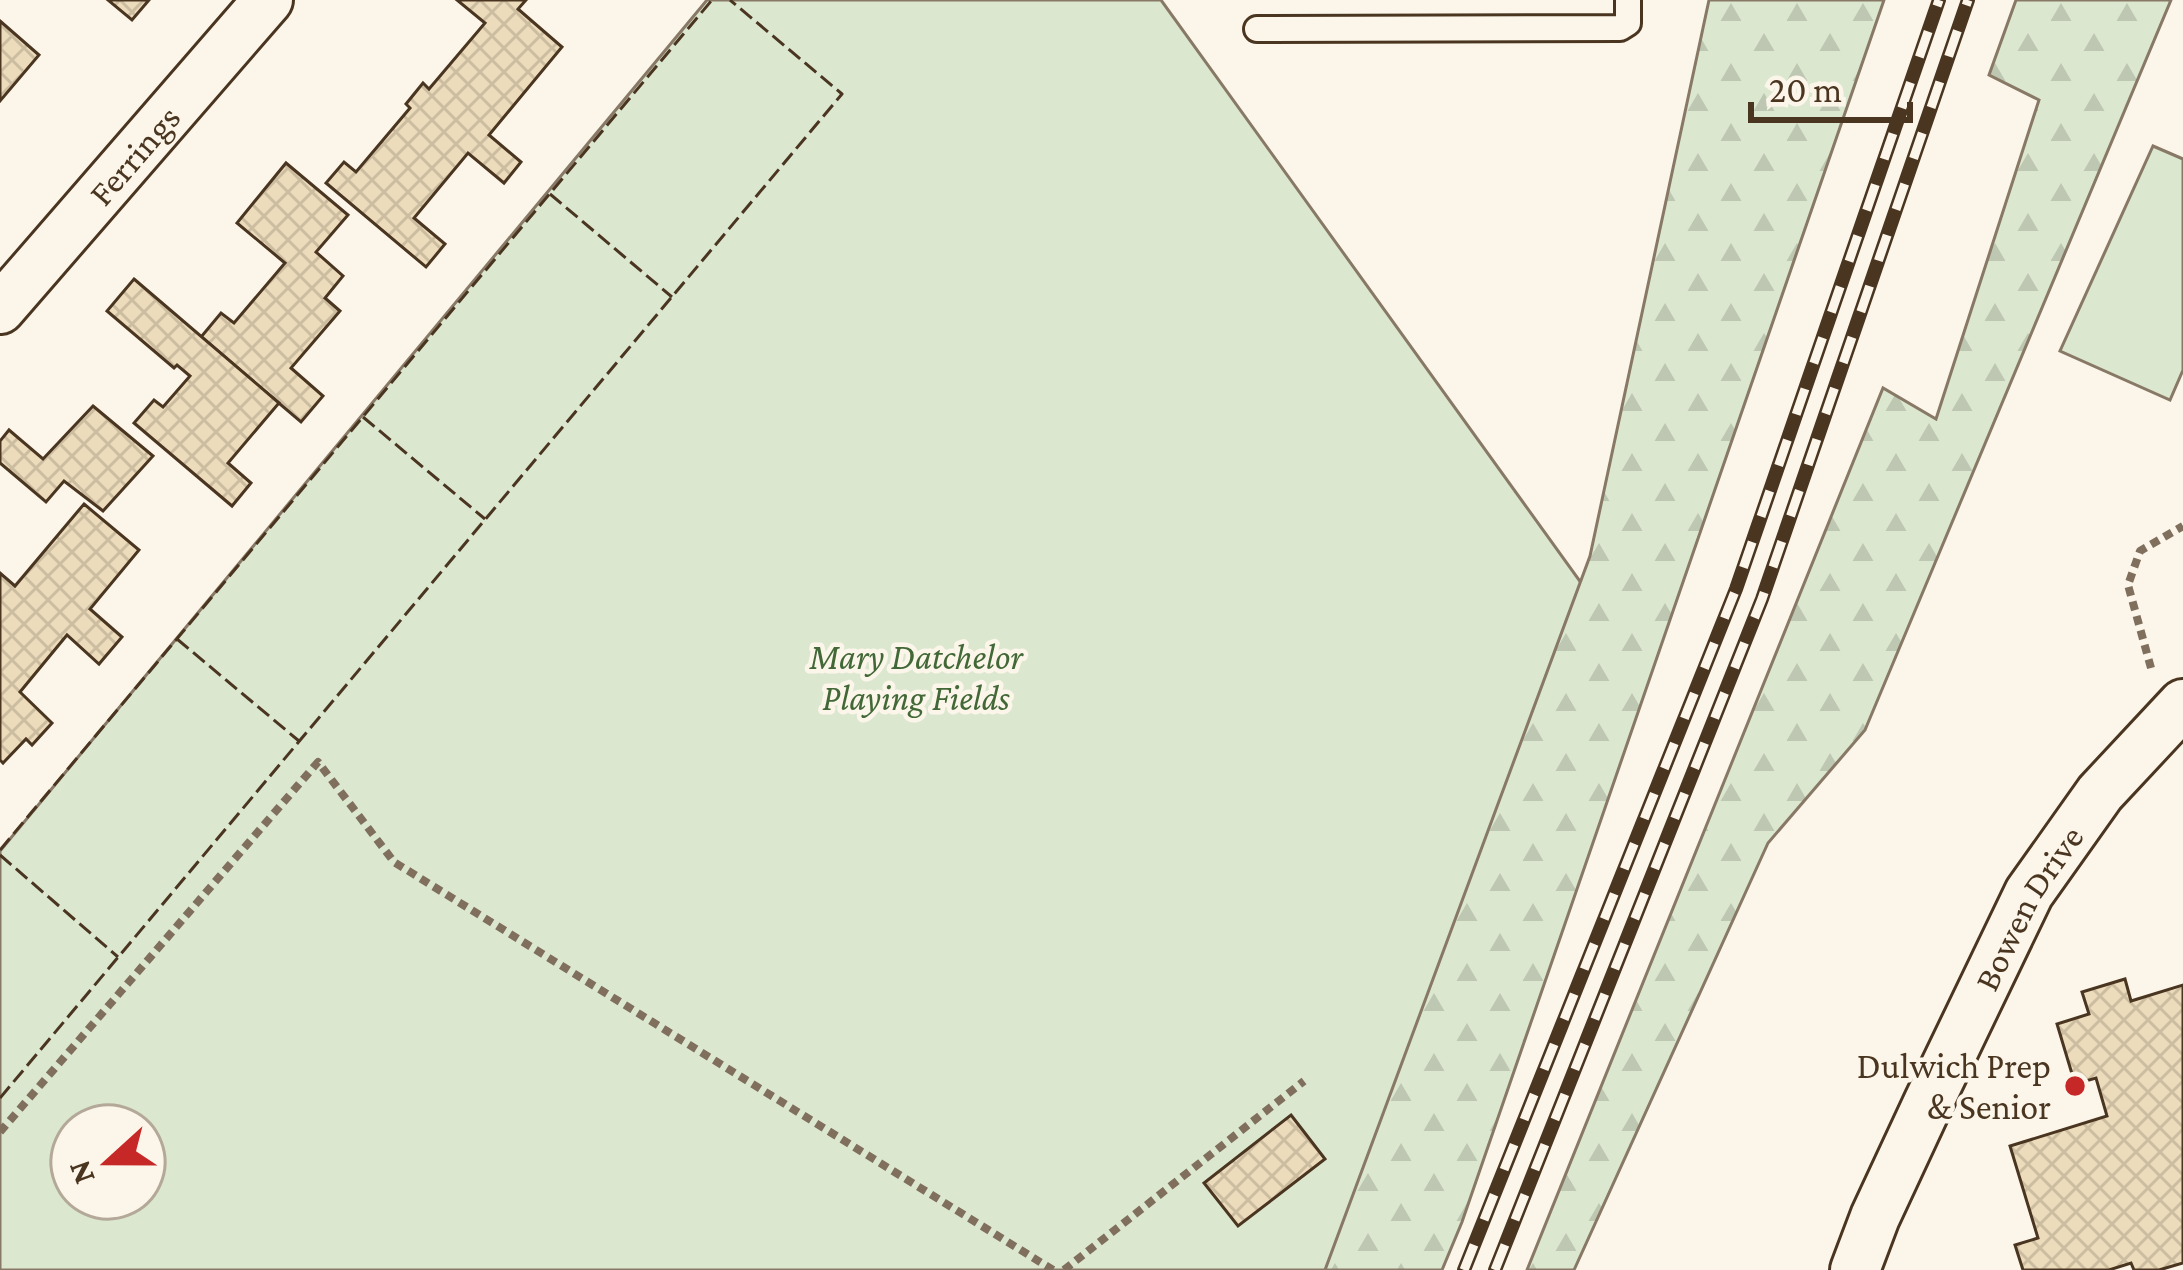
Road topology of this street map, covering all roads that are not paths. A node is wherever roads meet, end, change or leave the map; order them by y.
1 (268, 0) edge
2 (1628, 0) edge
3 (1257, 29) dead end
4 (0, 309) edge
5 (2171, 696) edge
6 (1855, 1270) edge

1 - 4 street, Ferrings
2 - 3 lane
5 - 6 street, Bowen Drive

